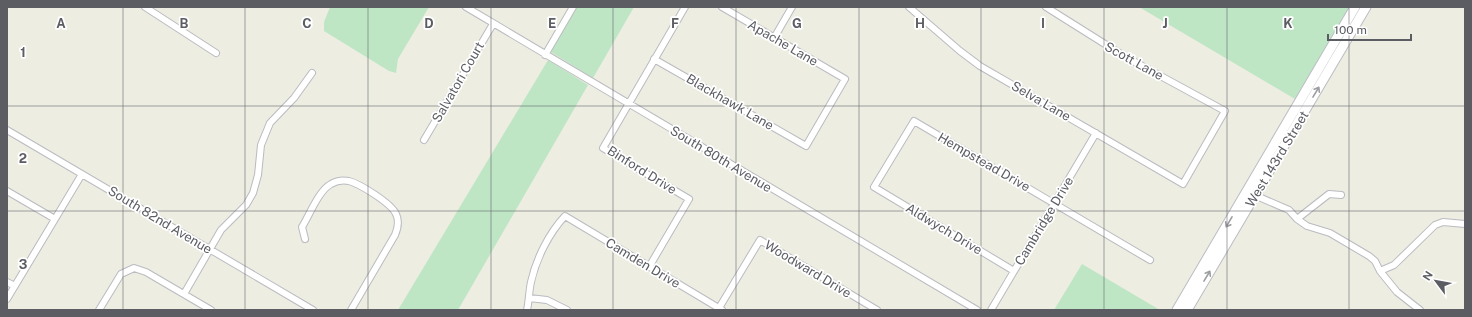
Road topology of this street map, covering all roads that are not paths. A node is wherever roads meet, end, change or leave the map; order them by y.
1 (145, 7) edge
2 (466, 7) edge
3 (573, 7) edge
4 (684, 7) edge
5 (722, 7) edge
6 (792, 7) edge
7 (909, 7) edge
8 (1046, 7) edge
9 (1355, 7) edge
10 (1366, 7) edge
11 (493, 24) junction
12 (774, 38) junction
13 (216, 53) dead end
14 (545, 55) junction
15 (654, 59) junction
16 (312, 73) dead end
17 (628, 104) junction
18 (914, 120) joint
19 (7, 130) edge
20 (1096, 133) junction
21 (424, 140) dead end
22 (806, 146) joint
23 (82, 174) junction
24 (1182, 184) joint
25 (7, 191) edge
26 (1251, 193) junction
27 (1341, 195) dead end
28 (1054, 203) junction
29 (55, 219) junction
30 (1297, 219) junction
31 (1465, 224) edge
32 (305, 239) dead end
33 (211, 250) junction
34 (1150, 260) dead end
35 (649, 267) junction
36 (1014, 271) junction
37 (1380, 271) junction
38 (7, 282) edge
39 (15, 286) junction
40 (184, 294) junction
41 (530, 298) junction
42 (7, 299) edge
43 (721, 309) edge
44 (98, 310) edge
45 (211, 310) edge
46 (313, 310) edge
47 (351, 310) edge
48 (528, 310) edge
49 (567, 310) edge
50 (877, 310) edge
51 (976, 310) edge
52 (991, 310) edge
53 (1177, 310) edge
54 (1187, 310) edge
55 (1420, 310) edge

1 - 13 street
2 - 11 street, South 80th Avenue
3 - 14 street
4 - 15 street, Binford Drive
5 - 12 street, Apache Lane
6 - 12 street
7 - 20 street, Selva Lane
8 - 24 street, Scott Lane
9 - 26 main road, West 143rd Street
26 -> 10 main road, West 143rd Street
11 - 14 street, South 80th Avenue
11 - 21 street, Salvatori Court
12 - 22 street, Apache Lane
14 - 17 street, South 80th Avenue
15 - 17 street, Binford Drive
15 - 22 street, Blackhawk Lane
16 - 33 street
17 - 35 street, Binford Drive
17 - 51 street, South 80th Avenue
18 - 28 street, Hempstead Drive
18 - 36 street, Aldwych Drive
19 - 23 street, South 82nd Avenue
20 - 24 street, Selva Lane
20 - 28 street, Cambridge Drive
23 - 29 street
23 - 33 street, South 82nd Avenue
25 - 29 street
26 - 30 street
26 -> 53 main road, West 143rd Street
54 -> 26 main road, West 143rd Street
27 - 30 street
28 - 34 street, Hempstead Drive
28 - 36 street, Cambridge Drive
29 - 39 street
30 - 37 street
31 - 37 street
32 - 47 street
33 - 40 street
33 - 46 street, South 82nd Avenue
35 - 41 street, Camden Drive
35 - 43 street, Camden Drive
36 - 52 street, Cambridge Drive
37 - 55 street
38 - 39 street
39 - 42 street
40 - 44 street
40 - 45 street
41 - 48 street
41 - 49 street
43 - 50 street, Woodward Drive

